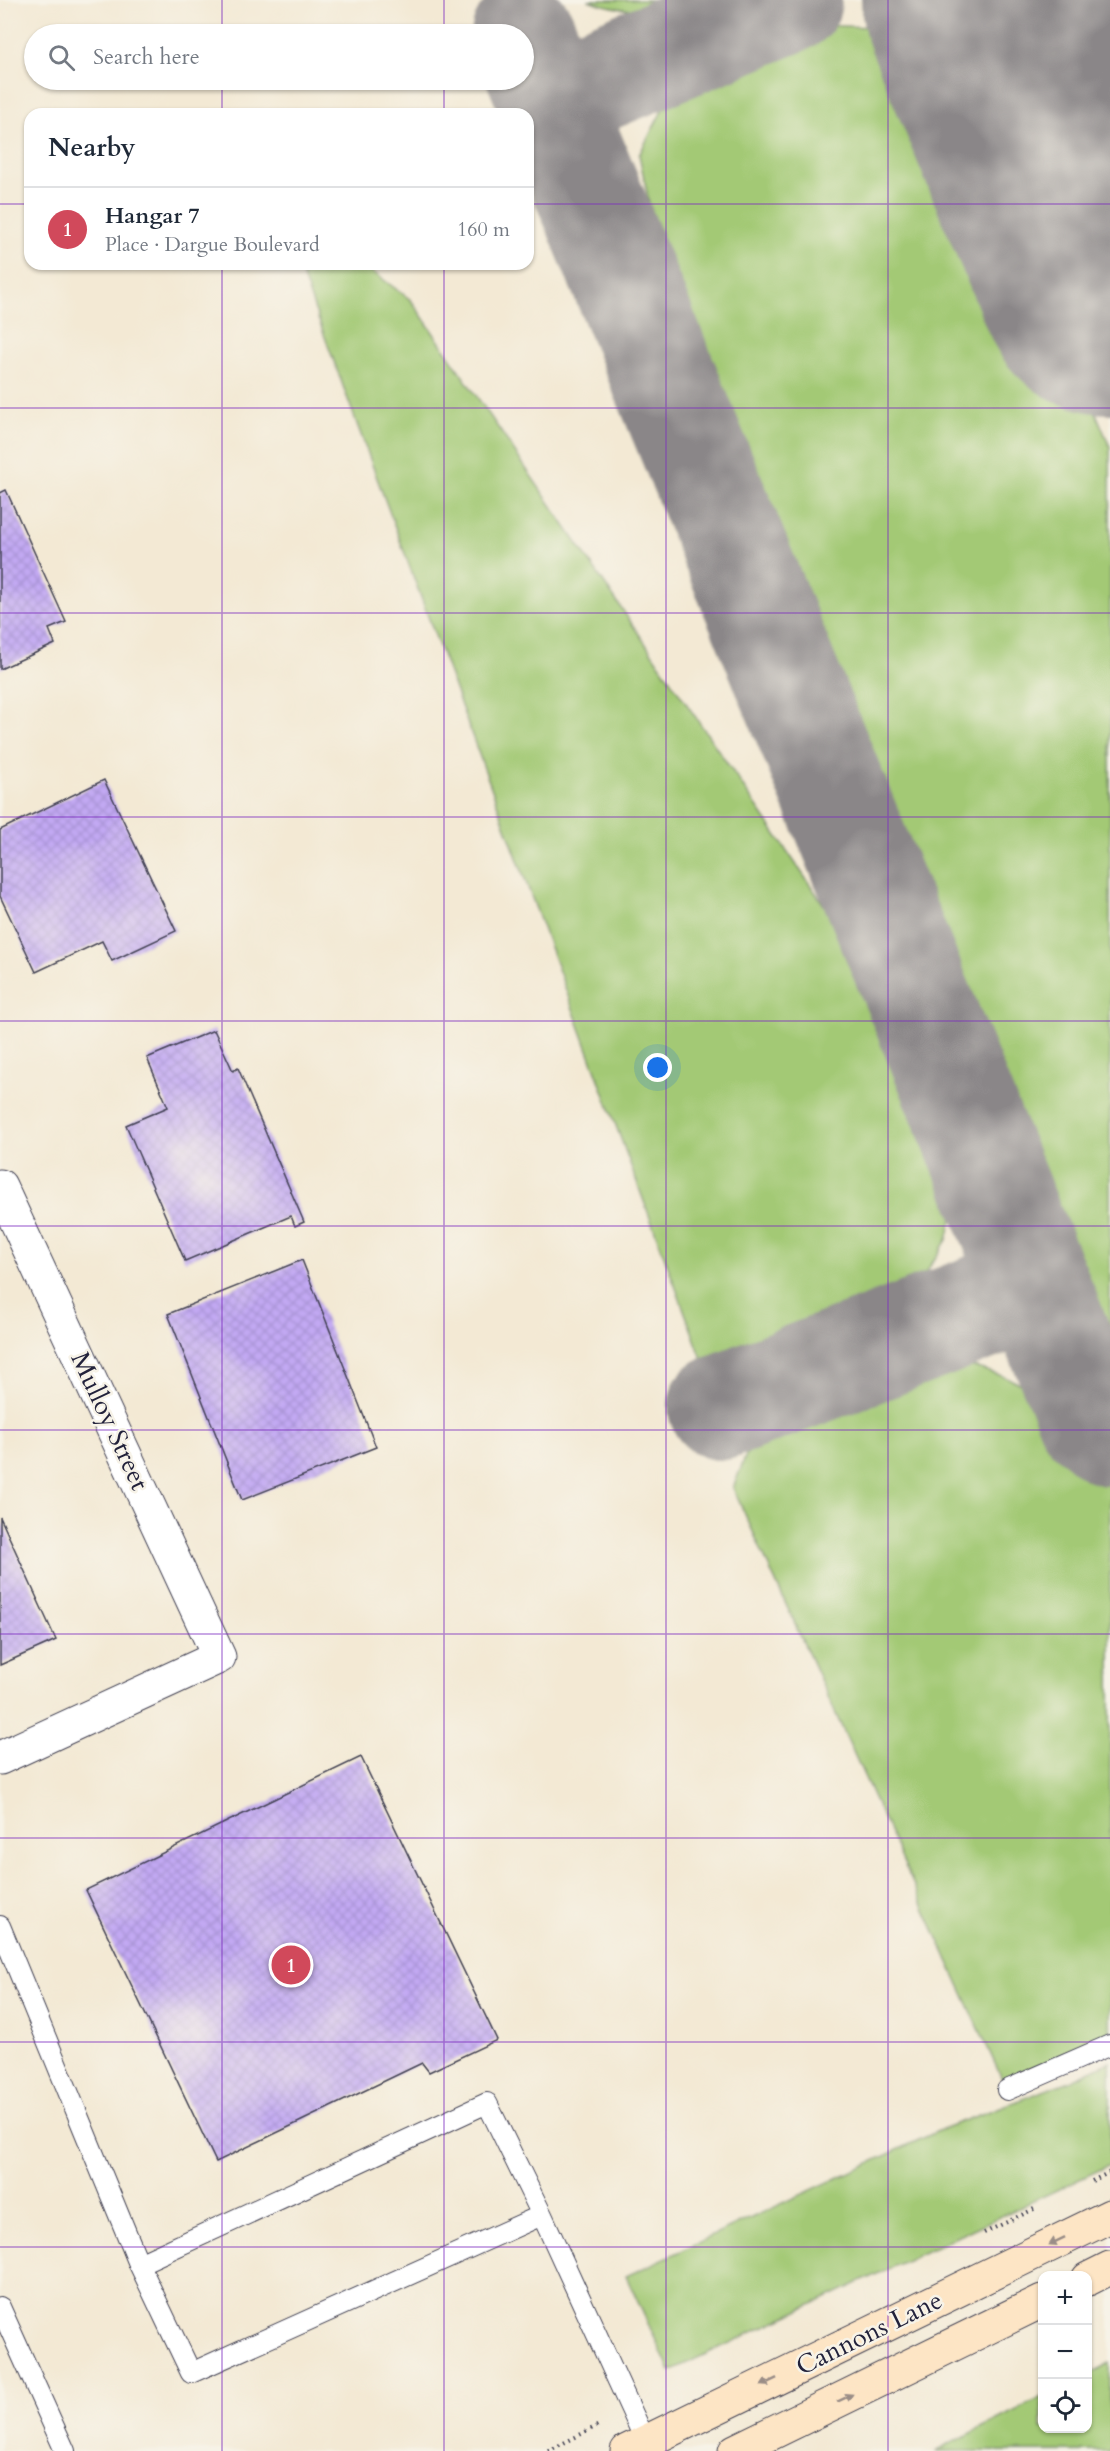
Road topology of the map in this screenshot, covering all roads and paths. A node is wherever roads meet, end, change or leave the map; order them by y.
1 (0, 1186) edge
2 (0, 1758) edge
3 (0, 1926) edge
4 (1110, 2045) edge
5 (1007, 2090) dead end
6 (542, 2215) junction
7 (1110, 2216) edge
8 (139, 2264) junction
9 (1110, 2268) edge
10 (1092, 2277) edge
11 (1038, 2303) edge
12 (0, 2307) edge
13 (641, 2448) edge
14 (65, 2451) edge
15 (735, 2451) edge

1 - 2 street, Mulloy Street
3 - 8 lane
4 - 5 lane
6 - 8 lane
6 - 8 lane
6 - 13 lane
7 -> 13 main road, Cannons Lane
9 - 10 main road
15 -> 11 main road, Cannons Lane
12 - 14 lane

